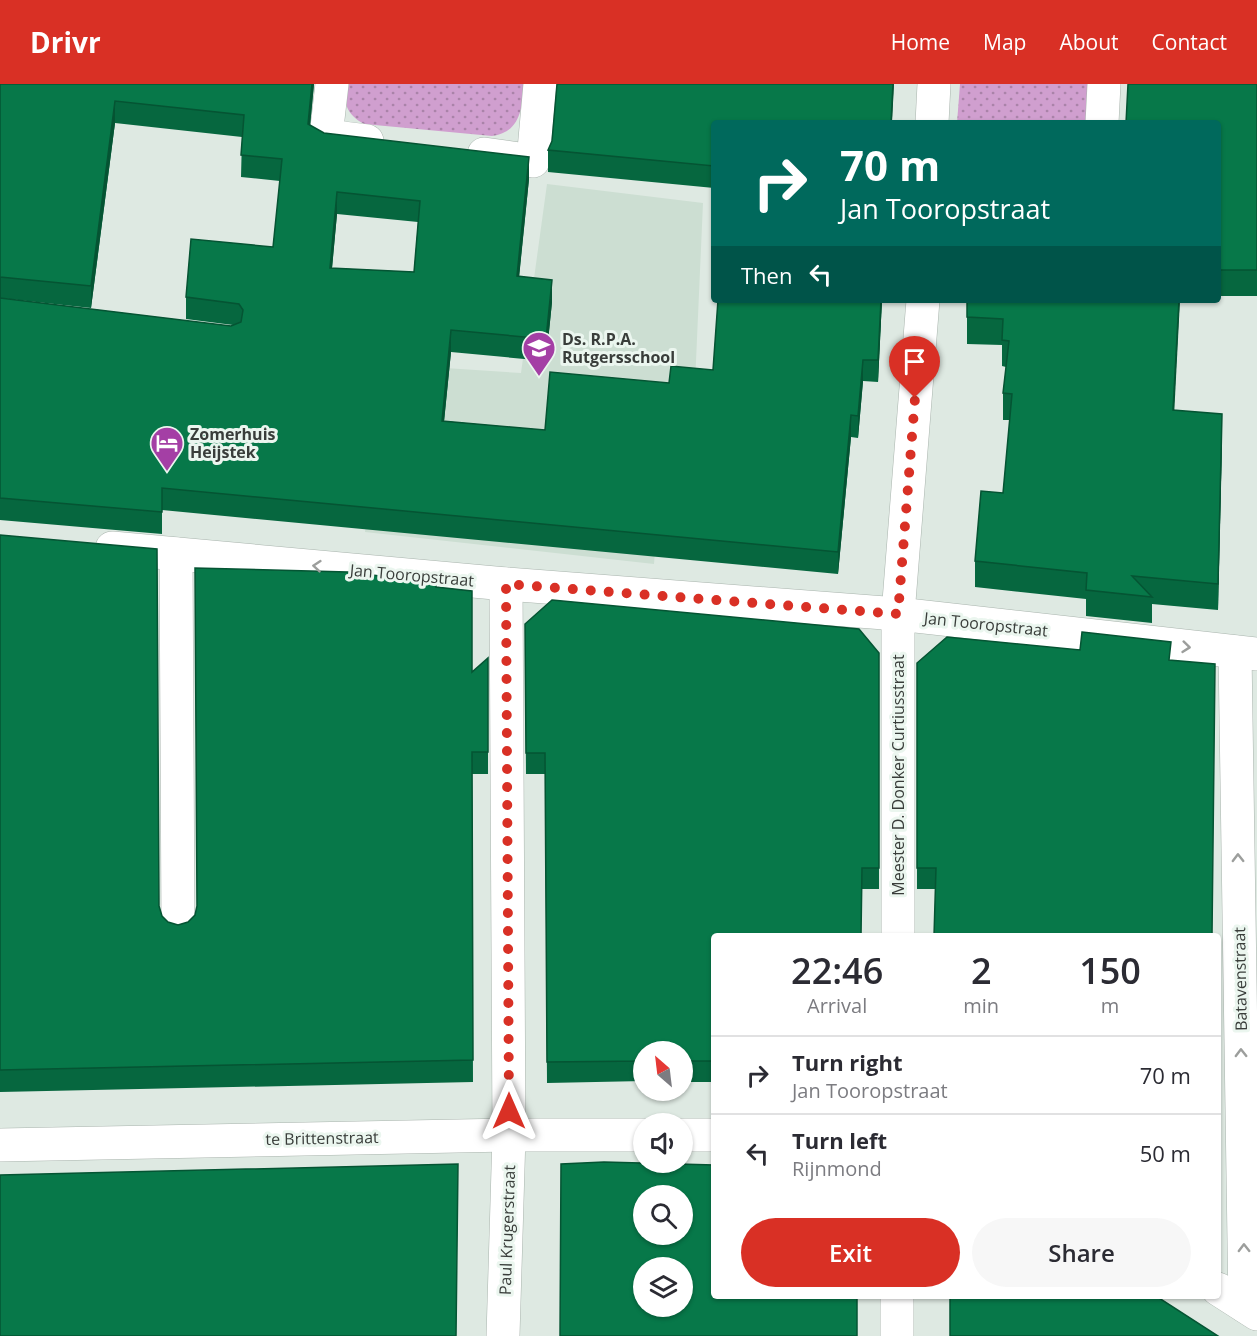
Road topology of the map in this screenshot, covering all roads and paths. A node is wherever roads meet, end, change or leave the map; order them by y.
1 (332, 84) edge
2 (540, 84) edge
3 (934, 84) edge
4 (1104, 84) edge
5 (932, 120) edge
6 (1102, 120) edge
7 (402, 145) edge
8 (456, 151) edge
9 (923, 303) edge
10 (77, 545) edge
11 (176, 554) junction
12 (506, 584) junction
13 (898, 614) junction
14 (1246, 653) edge
15 (178, 928) edge
16 (898, 933) edge
17 (509, 1135) junction
18 (633, 1135) edge
19 (693, 1135) edge
20 (711, 1135) edge
21 (0, 1145) edge
22 (897, 1299) edge
23 (1240, 1303) edge
24 (503, 1336) edge
25 (897, 1336) edge

1 - 7 street
2 - 8 street
3 - 5 street
4 - 6 street
9 - 13 street, Meester D. Donker Curtiusstraat
10 - 11 street, Jan Tooropstraat
12 -> 11 street, Jan Tooropstraat
11 - 15 street
12 - 13 street, Jan Tooropstraat
12 - 17 street, Paul Krugerstraat
13 -> 14 street, Jan Tooropstraat
13 - 16 street, Meester D. Donker Curtiusstraat
23 -> 14 street, Batavenstraat
17 - 18 street, te Brittenstraat
17 - 21 street, te Brittenstraat
17 - 24 street, Paul Krugerstraat
19 - 20 street
22 - 25 street

